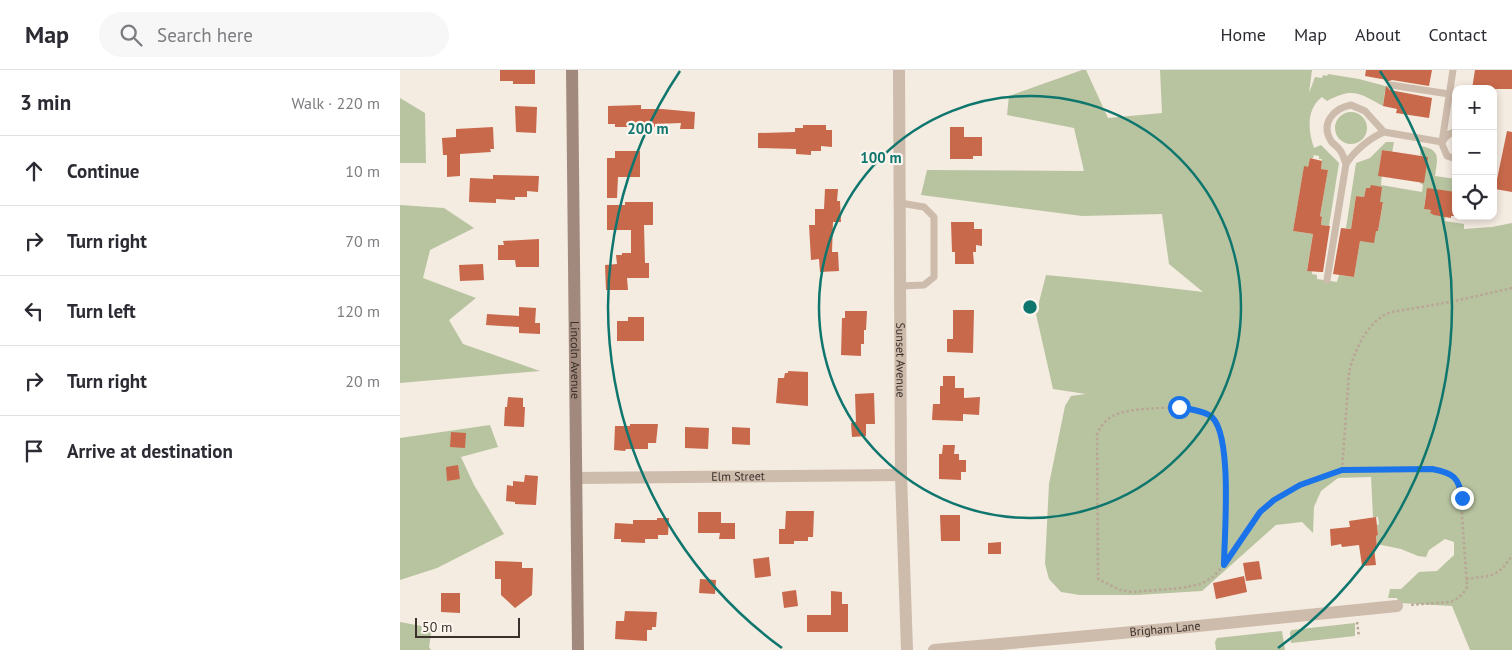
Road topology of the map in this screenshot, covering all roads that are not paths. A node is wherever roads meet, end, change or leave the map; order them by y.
1 (572, 70) edge
2 (899, 70) edge
3 (1453, 70) edge
4 (1391, 84) dead end
5 (1449, 94) junction
6 (1384, 132) junction
7 (1452, 133) edge
8 (1442, 142) junction
9 (1452, 158) edge
10 (1346, 164) junction
11 (900, 203) junction
12 (1327, 280) dead end
13 (901, 286) junction
14 (901, 475) junction
15 (576, 478) junction
16 (1397, 606) road end
17 (578, 650) edge
18 (906, 650) edge
19 (934, 650) edge

1 - 15 street, Lincoln Avenue
2 - 11 street, Sunset Avenue
3 - 5 lane
4 - 5 lane
5 - 8 lane
6 - 8 lane
6 - 10 lane
6 - 10 lane
7 - 8 lane
8 - 9 lane
10 - 12 lane
11 - 13 street, Sunset Avenue
11 - 13 lane
13 - 14 street, Sunset Avenue
14 - 15 street, Elm Street
14 - 18 street, Sunset Avenue
15 - 17 street, Lincoln Avenue
16 - 19 street, Brigham Lane

